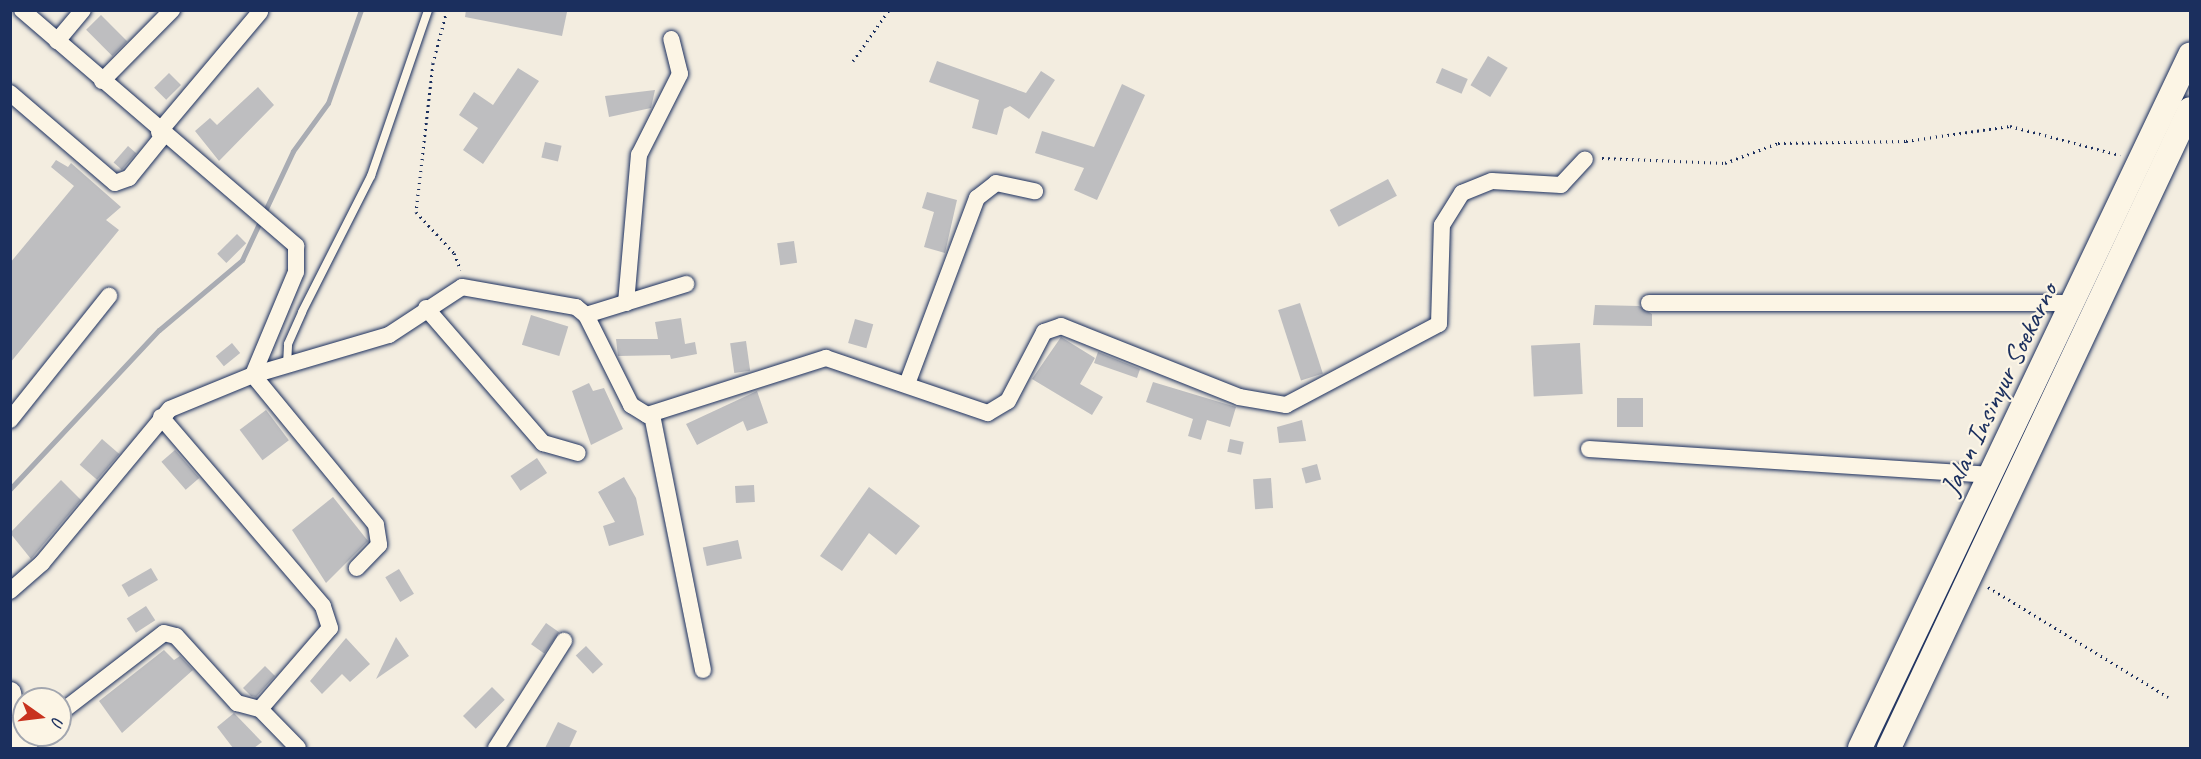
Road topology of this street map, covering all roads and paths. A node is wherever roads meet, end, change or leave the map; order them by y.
1 (22, 10) edge
2 (83, 10) edge
3 (172, 10) edge
4 (428, 10) edge
5 (447, 10) edge
6 (889, 10) edge
7 (260, 12) edge
8 (671, 39) dead end
9 (57, 41) junction
10 (2190, 55) edge
11 (853, 61) dead end
12 (102, 81) junction
13 (10, 93) edge
14 (2190, 109) edge
15 (162, 134) junction
16 (2162, 142) junction
17 (1585, 159) joint
18 (2142, 161) junction
19 (1035, 191) dead end
20 (686, 284) dead end
21 (462, 287) junction
22 (109, 296) dead end
23 (626, 303) junction
24 (1649, 303) dead end
25 (2075, 303) junction
26 (426, 308) junction
27 (586, 315) junction
28 (287, 366) junction
29 (253, 375) junction
30 (907, 384) junction
31 (652, 415) junction
32 (161, 417) junction
33 (10, 420) edge
34 (1589, 449) dead end
35 (578, 453) dead end
36 (1992, 475) junction
37 (357, 568) dead end
38 (1970, 578) junction
39 (10, 591) edge
40 (564, 641) dead end
41 (703, 670) dead end
42 (10, 692) edge
43 (2168, 697) dead end
44 (72, 704) edge
45 (260, 709) junction
46 (22, 748) edge
47 (298, 748) edge
48 (496, 748) edge
49 (1860, 748) edge
50 (1889, 748) edge

1 - 9 street
2 - 9 street
3 - 12 street
4 - 28 lane
5 - 21 path
6 - 11 path
7 - 15 street
8 - 23 street
9 - 12 street
10 - 16 main road, Jalan Insinyur Soekarno
12 - 15 street
13 - 15 street
14 - 16 main road, Jalan Insinyur Soekarno
15 - 29 street
16 - 18 main road, Jalan Insinyur Soekarno
16 - 38 main road, Jalan Insinyur Soekarno
17 - 18 path
17 - 30 street
18 - 25 main road, Jalan Insinyur Soekarno
19 - 30 street
20 - 23 street
21 - 26 street
21 - 27 street
22 - 33 street
23 - 27 street
24 - 25 street
25 - 36 main road, Jalan Insinyur Soekarno
26 - 28 street
26 - 35 street
27 - 31 street
28 - 29 street
29 - 32 street
29 - 37 street
30 - 31 street
31 - 41 street
32 - 39 street
32 - 45 street
34 - 36 street
36 - 49 main road, Jalan Insinyur Soekarno
38 - 43 path
38 - 50 main road, Jalan Insinyur Soekarno
40 - 48 street
42 - 46 street
44 - 45 street
45 - 47 street

